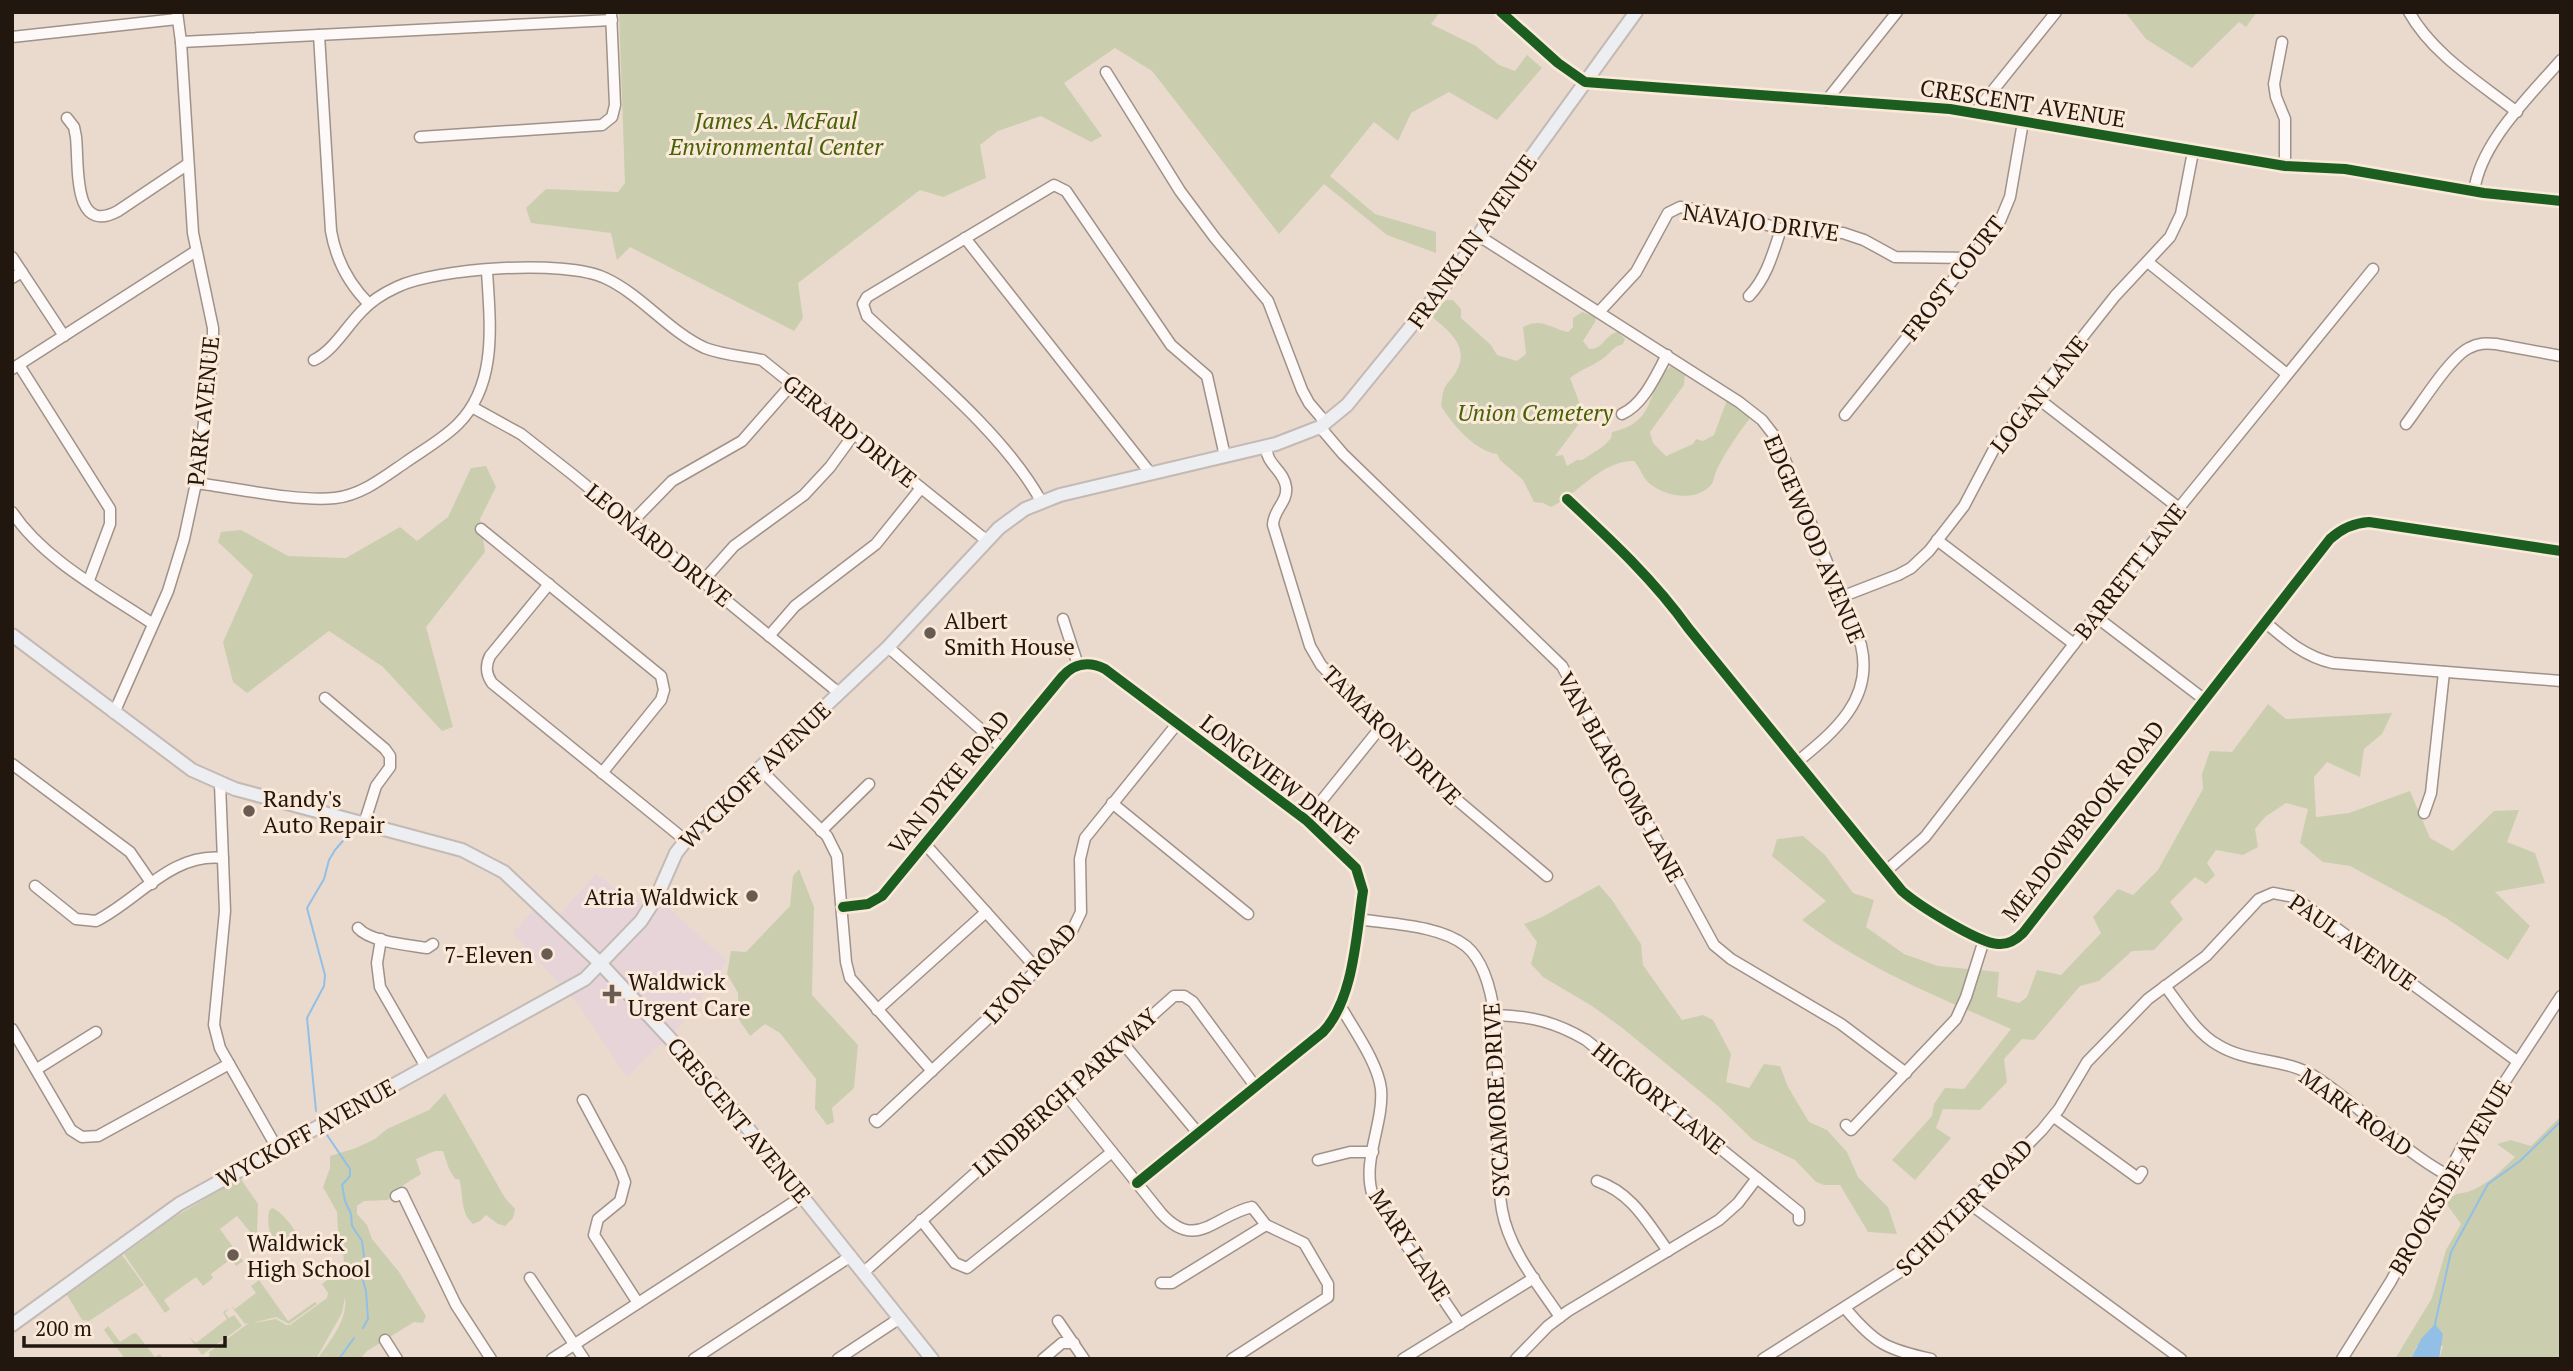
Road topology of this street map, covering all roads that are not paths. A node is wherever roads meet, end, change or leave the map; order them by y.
1 (1501, 12) edge
2 (1636, 12) edge
3 (1897, 12) edge
4 (2056, 12) edge
5 (2409, 12) edge
6 (177, 16) edge
7 (612, 16) edge
8 (319, 35) junction
9 (12, 37) edge
10 (181, 42) junction
11 (2282, 42) dead end
12 (2561, 60) edge
13 (1106, 72) dead end
14 (1585, 82) junction
15 (1826, 101) junction
16 (2517, 112) junction
17 (1974, 114) junction
18 (67, 118) dead end
19 (2023, 122) junction
20 (420, 137) dead end
21 (2193, 152) junction
22 (188, 164) junction
23 (2285, 166) junction
24 (2474, 192) junction
25 (2561, 201) edge
26 (1781, 229) junction
27 (1479, 236) junction
28 (965, 238) junction
29 (196, 251) junction
30 (12, 257) edge
31 (1971, 258) junction
32 (2149, 263) junction
33 (2372, 269) dead end
34 (487, 271) junction
35 (22, 272) junction
36 (12, 278) edge
37 (1749, 296) dead end
38 (369, 304) junction
39 (1599, 312) junction
40 (64, 336) junction
41 (1667, 355) junction
42 (2561, 356) edge
43 (314, 360) dead end
44 (15, 367) edge
45 (2287, 374) junction
46 (792, 384) junction
47 (2036, 397) junction
48 (472, 407) junction
49 (1622, 414) dead end
50 (1845, 415) dead end
51 (2406, 424) dead end
52 (1323, 425) junction
53 (854, 434) junction
54 (1283, 442) joint
55 (1266, 446) junction
56 (1226, 456) junction
57 (1151, 474) junction
58 (196, 482) junction
59 (921, 488) junction
60 (1567, 499) dead end
61 (1041, 501) junction
62 (2179, 508) junction
63 (12, 512) edge
64 (631, 523) junction
65 (481, 529) dead end
66 (986, 540) junction
67 (1937, 540) junction
68 (2561, 551) edge
69 (89, 580) junction
70 (702, 582) junction
71 (548, 584) junction
72 (1841, 597) junction
73 (2095, 616) junction
74 (1063, 619) dead end
75 (2265, 622) junction
76 (153, 624) junction
77 (12, 635) edge
78 (769, 636) junction
79 (2074, 644) junction
80 (888, 647) junction
81 (1078, 665) junction
82 (2444, 672) junction
83 (2561, 681) edge
84 (839, 693) junction
85 (325, 698) dead end
86 (2205, 700) junction
87 (114, 713) junction
88 (1177, 724) junction
89 (1380, 728) junction
90 (1003, 749) junction
91 (1797, 762) junction
92 (12, 765) edge
93 (758, 768) junction
94 (602, 773) junction
95 (220, 784) junction
96 (869, 784) dead end
97 (1112, 803) junction
98 (2424, 813) dead end
99 (1306, 820) junction
100 (364, 824) junction
101 (821, 831) junction
102 (685, 840) junction
103 (925, 844) junction
104 (223, 858) junction
105 (1886, 871) junction
106 (1547, 876) dead end
107 (152, 884) junction
108 (35, 886) dead end
109 (843, 907) junction
110 (986, 912) junction
111 (1248, 914) dead end
112 (1358, 919) junction
113 (358, 928) dead end
114 (381, 939) junction
115 (1984, 940) junction
116 (433, 944) dead end
117 (601, 964) junction
118 (1037, 969) junction
119 (2165, 986) junction
120 (2561, 996) edge
121 (1341, 1007) junction
122 (877, 1010) junction
123 (1496, 1015) junction
124 (12, 1029) edge
125 (96, 1032) dead end
126 (1121, 1041) junction
127 (2517, 1060) junction
128 (229, 1064) junction
129 (426, 1067) junction
130 (37, 1069) junction
131 (932, 1071) junction
132 (1906, 1073) junction
133 (1255, 1086) junction
134 (1064, 1093) junction
135 (583, 1100) dead end
136 (2054, 1117) junction
137 (875, 1120) dead end
138 (1846, 1125) dead end
139 (1198, 1133) junction
140 (277, 1148) junction
141 (1112, 1152) junction
142 (1373, 1152) junction
143 (1318, 1160) dead end
144 (2142, 1172) dead end
145 (2447, 1175) junction
146 (1757, 1178) junction
147 (1597, 1181) dead end
148 (1137, 1182) junction
149 (397, 1196) dead end
150 (803, 1196) junction
151 (1970, 1204) junction
152 (921, 1220) junction
153 (1799, 1220) dead end
154 (1266, 1225) junction
155 (1668, 1251) junction
156 (851, 1256) junction
157 (863, 1272) junction
158 (530, 1278) dead end
159 (1534, 1278) junction
160 (1161, 1283) dead end
161 (638, 1303) junction
162 (1845, 1308) junction
163 (1560, 1317) junction
164 (900, 1318) junction
165 (1058, 1321) dead end
166 (1460, 1324) junction
167 (12, 1325) edge
168 (385, 1340) dead end
169 (1074, 1343) junction
170 (574, 1344) junction
171 (397, 1359) edge
172 (491, 1359) edge
173 (552, 1359) edge
174 (584, 1359) edge
175 (694, 1359) edge
176 (838, 1359) edge
177 (932, 1359) edge
178 (1043, 1359) edge
179 (1084, 1359) edge
180 (1231, 1359) edge
181 (1403, 1359) edge
182 (1516, 1359) edge
183 (1763, 1359) edge
184 (1931, 1359) edge
185 (2181, 1359) edge
186 (2342, 1359) edge

1 - 14 street
2 - 14 main road, FRANKLIN AVENUE
3 - 15 street
4 - 17 street
5 - 16 street
6 - 9 street
6 - 10 street, PARK AVENUE
7 - 8 street
7 - 20 street
8 - 10 street
8 - 38 street
10 - 22 street, PARK AVENUE
11 - 23 street
12 - 16 street
13 - 52 street, VAN BLARCOMS LANE
14 - 15 street, CRESCENT AVENUE
14 - 27 main road, FRANKLIN AVENUE
15 - 17 street, CRESCENT AVENUE
16 - 24 street
17 - 19 street, CRESCENT AVENUE
18 - 22 street
19 - 21 street, CRESCENT AVENUE
19 - 31 street, FROST COURT
21 - 23 street, CRESCENT AVENUE
21 - 32 street, LOGAN LANE
22 - 29 street, PARK AVENUE
23 - 24 street, CRESCENT AVENUE
24 - 25 street, CRESCENT AVENUE
26 - 31 street, NAVAJO DRIVE
26 - 37 street
26 - 39 street, NAVAJO DRIVE
27 - 39 street, EDGEWOOD AVENUE
27 - 52 main road, FRANKLIN AVENUE
28 - 56 street
28 - 57 street
28 - 61 street
29 - 40 street
29 - 58 street, PARK AVENUE
30 - 35 street
31 - 50 street, FROST COURT
32 - 45 street
32 - 47 street, LOGAN LANE
33 - 45 street, BARRETT LANE
34 - 38 street, GERARD DRIVE
34 - 46 street, GERARD DRIVE
34 - 48 street
35 - 36 street
35 - 40 street
38 - 43 street, GERARD DRIVE
39 - 41 street, EDGEWOOD AVENUE
40 - 44 street
41 - 49 street
41 - 72 street, EDGEWOOD AVENUE
42 - 51 street
44 - 69 street
45 - 62 street, BARRETT LANE
46 - 53 street, GERARD DRIVE
46 - 64 street
47 - 62 street
47 - 67 street, LOGAN LANE
48 - 58 street
48 - 64 street, LEONARD DRIVE
52 - 54 main road, FRANKLIN AVENUE
52 - 132 street, VAN BLARCOMS LANE
53 - 59 street, GERARD DRIVE
53 - 70 street
54 - 55 main road, WYCKOFF AVENUE
55 - 56 main road, WYCKOFF AVENUE
55 - 89 street, TAMARON DRIVE
56 - 57 main road, WYCKOFF AVENUE
57 - 61 main road, WYCKOFF AVENUE
58 - 76 street, PARK AVENUE
59 - 66 street, GERARD DRIVE
59 - 78 street
60 - 91 street, MEADOWBROOK ROAD
61 - 66 main road, WYCKOFF AVENUE
62 - 73 street, BARRETT LANE
63 - 69 street
64 - 70 street, LEONARD DRIVE
65 - 71 street
66 - 80 main road, WYCKOFF AVENUE
67 - 72 street, LOGAN LANE
67 - 79 street
68 - 75 street, MEADOWBROOK ROAD
69 - 76 street
70 - 78 street, LEONARD DRIVE
71 - 94 street
71 - 94 street
72 - 91 street, EDGEWOOD AVENUE
73 - 79 street, BARRETT LANE
73 - 86 street
74 - 81 street
75 - 82 street
75 - 86 street, MEADOWBROOK ROAD
76 - 87 street, PARK AVENUE
77 - 87 main road, CRESCENT AVENUE
78 - 84 street, LEONARD DRIVE
79 - 105 street, BARRETT LANE
80 - 84 main road, WYCKOFF AVENUE
80 - 90 street
81 - 88 street, LONGVIEW DRIVE
81 - 90 street, VAN DYKE ROAD
82 - 83 street
82 - 98 street
84 - 93 main road, WYCKOFF AVENUE
85 - 100 street
86 - 115 street, MEADOWBROOK ROAD
87 - 95 main road, CRESCENT AVENUE
88 - 97 street, LYON ROAD
88 - 99 street, LONGVIEW DRIVE
89 - 99 street
89 - 106 street, TAMARON DRIVE
90 - 103 street, VAN DYKE ROAD
91 - 105 street, MEADOWBROOK ROAD
92 - 107 street
93 - 101 street
93 - 102 main road, WYCKOFF AVENUE
94 - 102 street
95 - 100 main road, CRESCENT AVENUE
95 - 104 street
96 - 101 street
97 - 111 street
97 - 118 street, LYON ROAD
99 - 112 street, LONGVIEW DRIVE
100 - 117 main road, CRESCENT AVENUE
101 - 109 street
102 - 117 main road, WYCKOFF AVENUE
103 - 109 street, VAN DYKE ROAD
103 - 110 street
104 - 107 street
104 - 128 street
105 - 115 street, MEADOWBROOK ROAD
107 - 108 street
109 - 122 street
110 - 118 street
110 - 122 street
112 - 121 street, LONGVIEW DRIVE
112 - 123 street, SYCAMORE DRIVE
113 - 114 street
114 - 116 street
114 - 129 street
115 - 132 street
117 - 129 main road, WYCKOFF AVENUE
117 - 150 main road, CRESCENT AVENUE
118 - 131 street, LYON ROAD
119 - 127 street, PAUL AVENUE
119 - 136 street, PAUL AVENUE
119 - 145 street, MARK ROAD
120 - 127 street, BROOKSIDE AVENUE
121 - 133 street, LONGVIEW DRIVE
121 - 142 street, MARY LANE
122 - 131 street
123 - 146 street, HICKORY LANE
123 - 159 street, SYCAMORE DRIVE
124 - 130 street
125 - 130 street
126 - 133 street, LINDBERGH PARKWAY
126 - 134 street, LINDBERGH PARKWAY
126 - 139 street
127 - 145 street, BROOKSIDE AVENUE
128 - 130 street
128 - 140 street
129 - 140 main road, WYCKOFF AVENUE
131 - 137 street, LYON ROAD
132 - 138 street
133 - 139 street, LONGVIEW DRIVE
134 - 141 street
134 - 152 street, LINDBERGH PARKWAY
135 - 161 street
136 - 144 street
136 - 151 street, SCHUYLER ROAD
139 - 148 street, LONGVIEW DRIVE
140 - 167 main road, WYCKOFF AVENUE
141 - 148 street
141 - 152 street
142 - 143 street
142 - 166 street, MARY LANE
145 - 186 street, BROOKSIDE AVENUE
146 - 153 street, HICKORY LANE
146 - 155 street
147 - 155 street
148 - 154 street
149 - 172 street
150 - 156 main road, CRESCENT AVENUE
150 - 161 street
151 - 162 street, SCHUYLER ROAD
151 - 185 street
152 - 157 street, LINDBERGH PARKWAY
154 - 160 street
154 - 180 street
155 - 163 street
156 - 157 main road, CRESCENT AVENUE
156 - 175 street
157 - 164 main road, CRESCENT AVENUE
158 - 170 street
159 - 163 street, SYCAMORE DRIVE
159 - 166 street
161 - 170 street
162 - 183 street, SCHUYLER ROAD
162 - 184 street
163 - 182 street
164 - 176 street
164 - 177 main road, CRESCENT AVENUE
165 - 169 street
166 - 181 street
168 - 171 street
169 - 178 street
169 - 179 street
170 - 173 street
170 - 174 street

